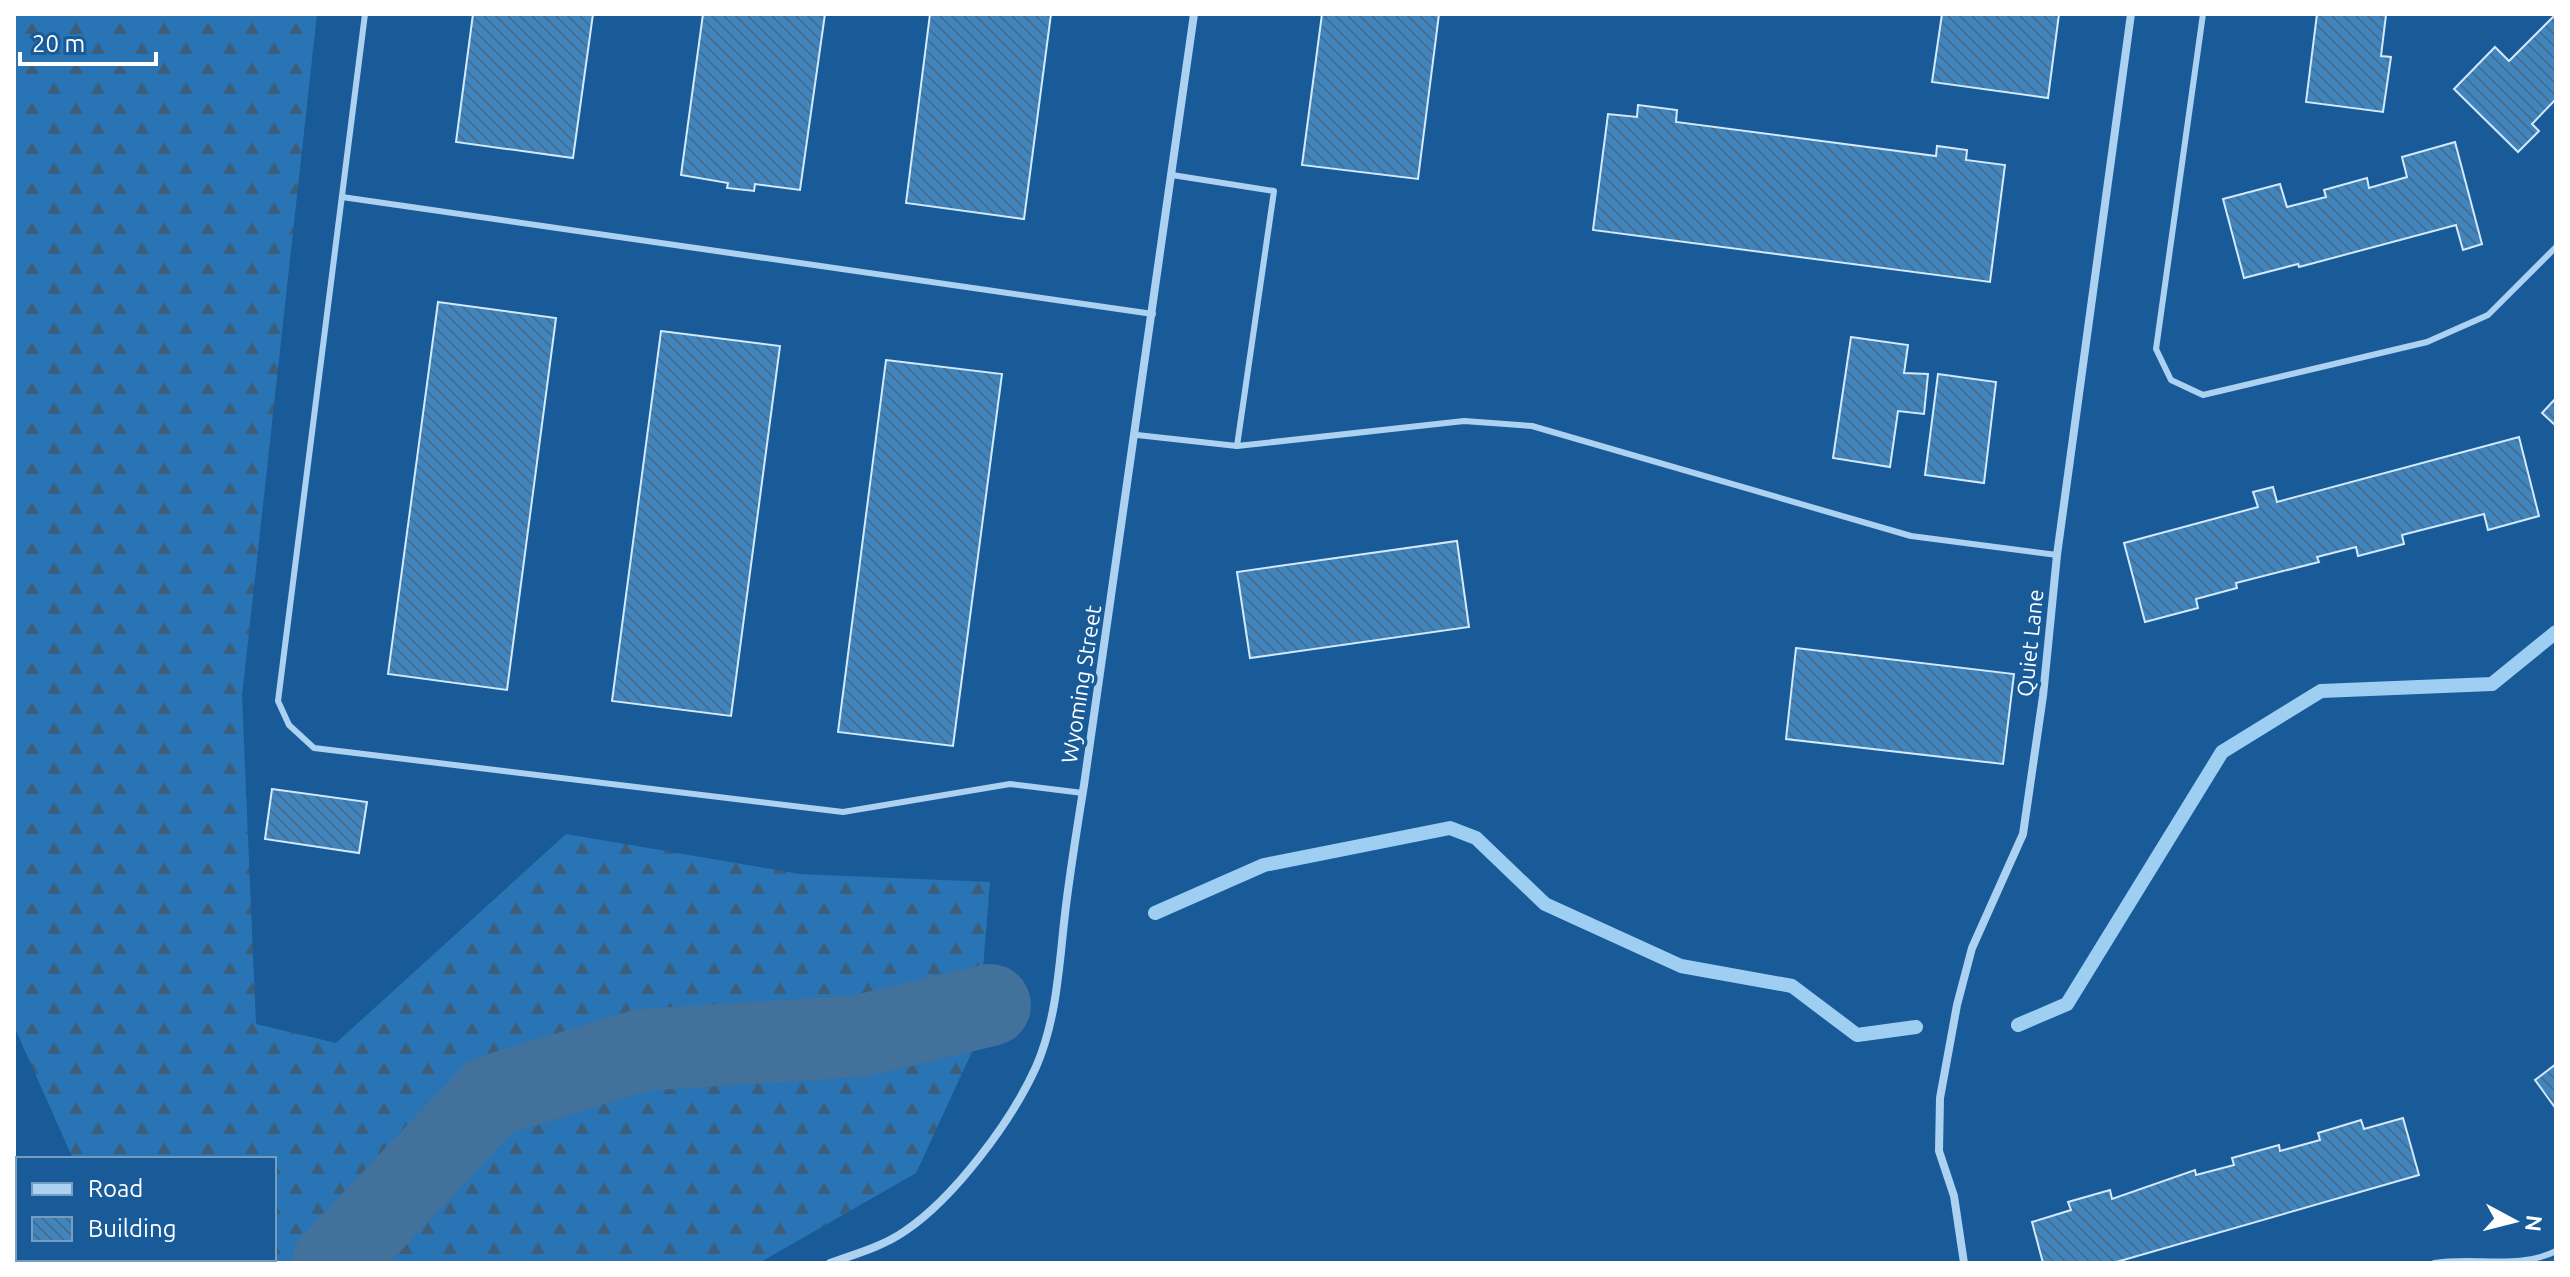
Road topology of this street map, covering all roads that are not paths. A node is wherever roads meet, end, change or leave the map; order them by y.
1 (365, 14) edge
2 (1194, 14) edge
3 (2131, 14) edge
4 (2203, 14) edge
5 (1172, 175) junction
6 (342, 197) junction
7 (2556, 247) edge
8 (1153, 314) junction
9 (1137, 435) junction
10 (1237, 446) junction
11 (2057, 555) junction
12 (1083, 793) junction
13 (2556, 1251) edge
14 (830, 1263) edge
15 (1964, 1263) edge
16 (2434, 1263) edge

1 - 6 lane
2 - 5 street, Wyoming Street
3 - 11 street, Quiet Lane
4 - 7 lane
5 - 8 street, Wyoming Street
5 - 10 lane
6 - 8 lane
6 - 12 lane
8 - 9 street, Wyoming Street
9 - 10 lane
9 - 12 street, Wyoming Street
10 - 11 lane
11 - 15 street, Quiet Lane
12 - 14 street, Wyoming Street
13 - 16 lane

